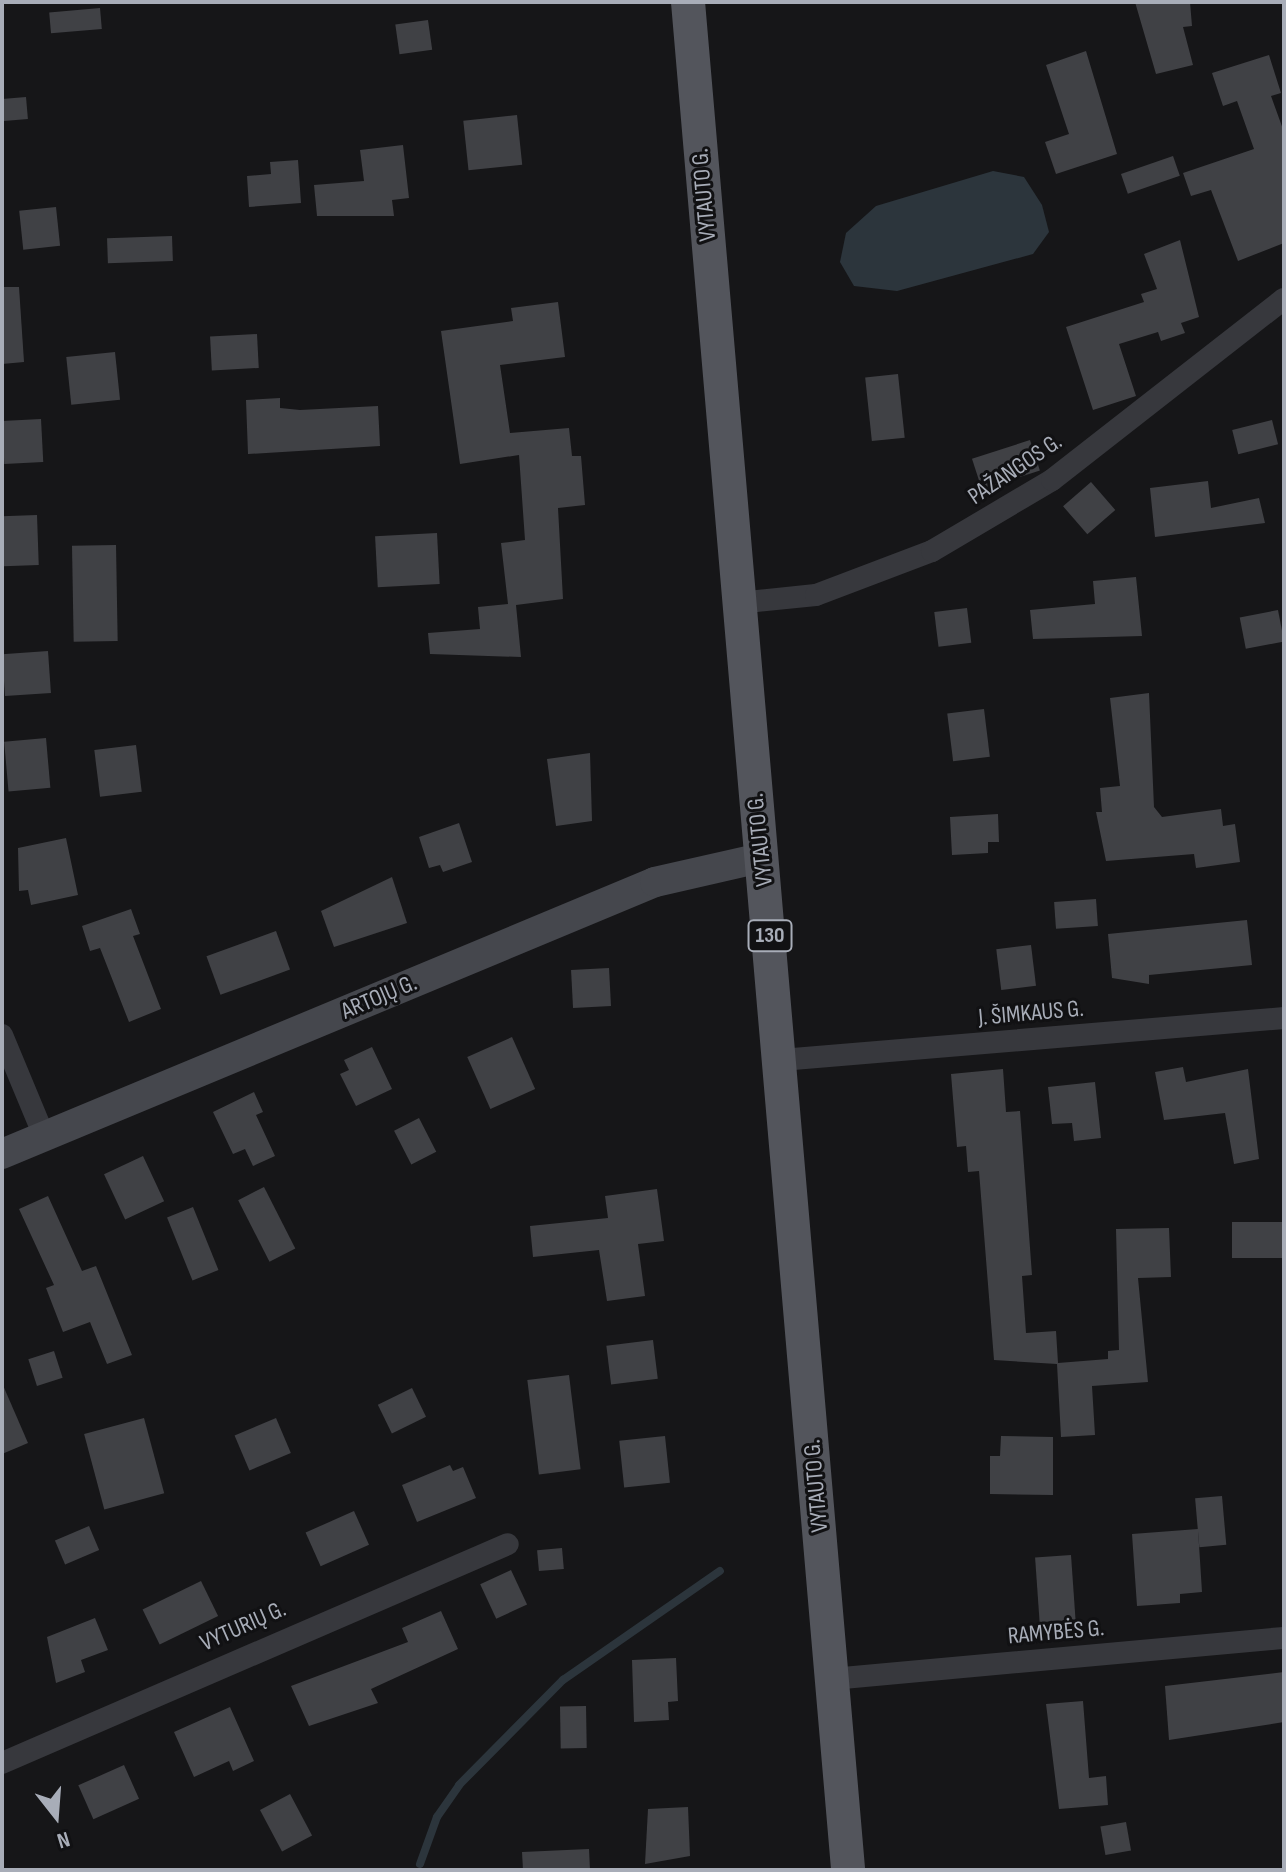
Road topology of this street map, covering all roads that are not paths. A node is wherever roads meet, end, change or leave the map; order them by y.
1 (688, 2) edge
2 (1284, 299) edge
3 (738, 603) junction
4 (761, 858) junction
5 (1284, 1018) edge
6 (2, 1035) edge
7 (781, 1060) junction
8 (44, 1136) junction
9 (2, 1154) edge
10 (508, 1544) dead end
11 (1284, 1638) edge
12 (832, 1679) junction
13 (2, 1763) edge
14 (848, 1870) edge

1 - 3 main road, VYTAUTO G. / 130
2 - 3 street, PAŽANGOS G.
3 - 4 main road, VYTAUTO G. / 130
4 - 7 main road, VYTAUTO G. / 130
4 - 8 main road, ARTOJŲ G.
5 - 7 street, J. ŠIMKAUS G.
6 - 8 street
7 - 12 main road, VYTAUTO G. / 130
8 - 9 main road, ARTOJŲ G.
10 - 13 street, VYTURIŲ G.
11 - 12 street, RAMYBĖS G.
12 - 14 main road, VYTAUTO G. / 130

